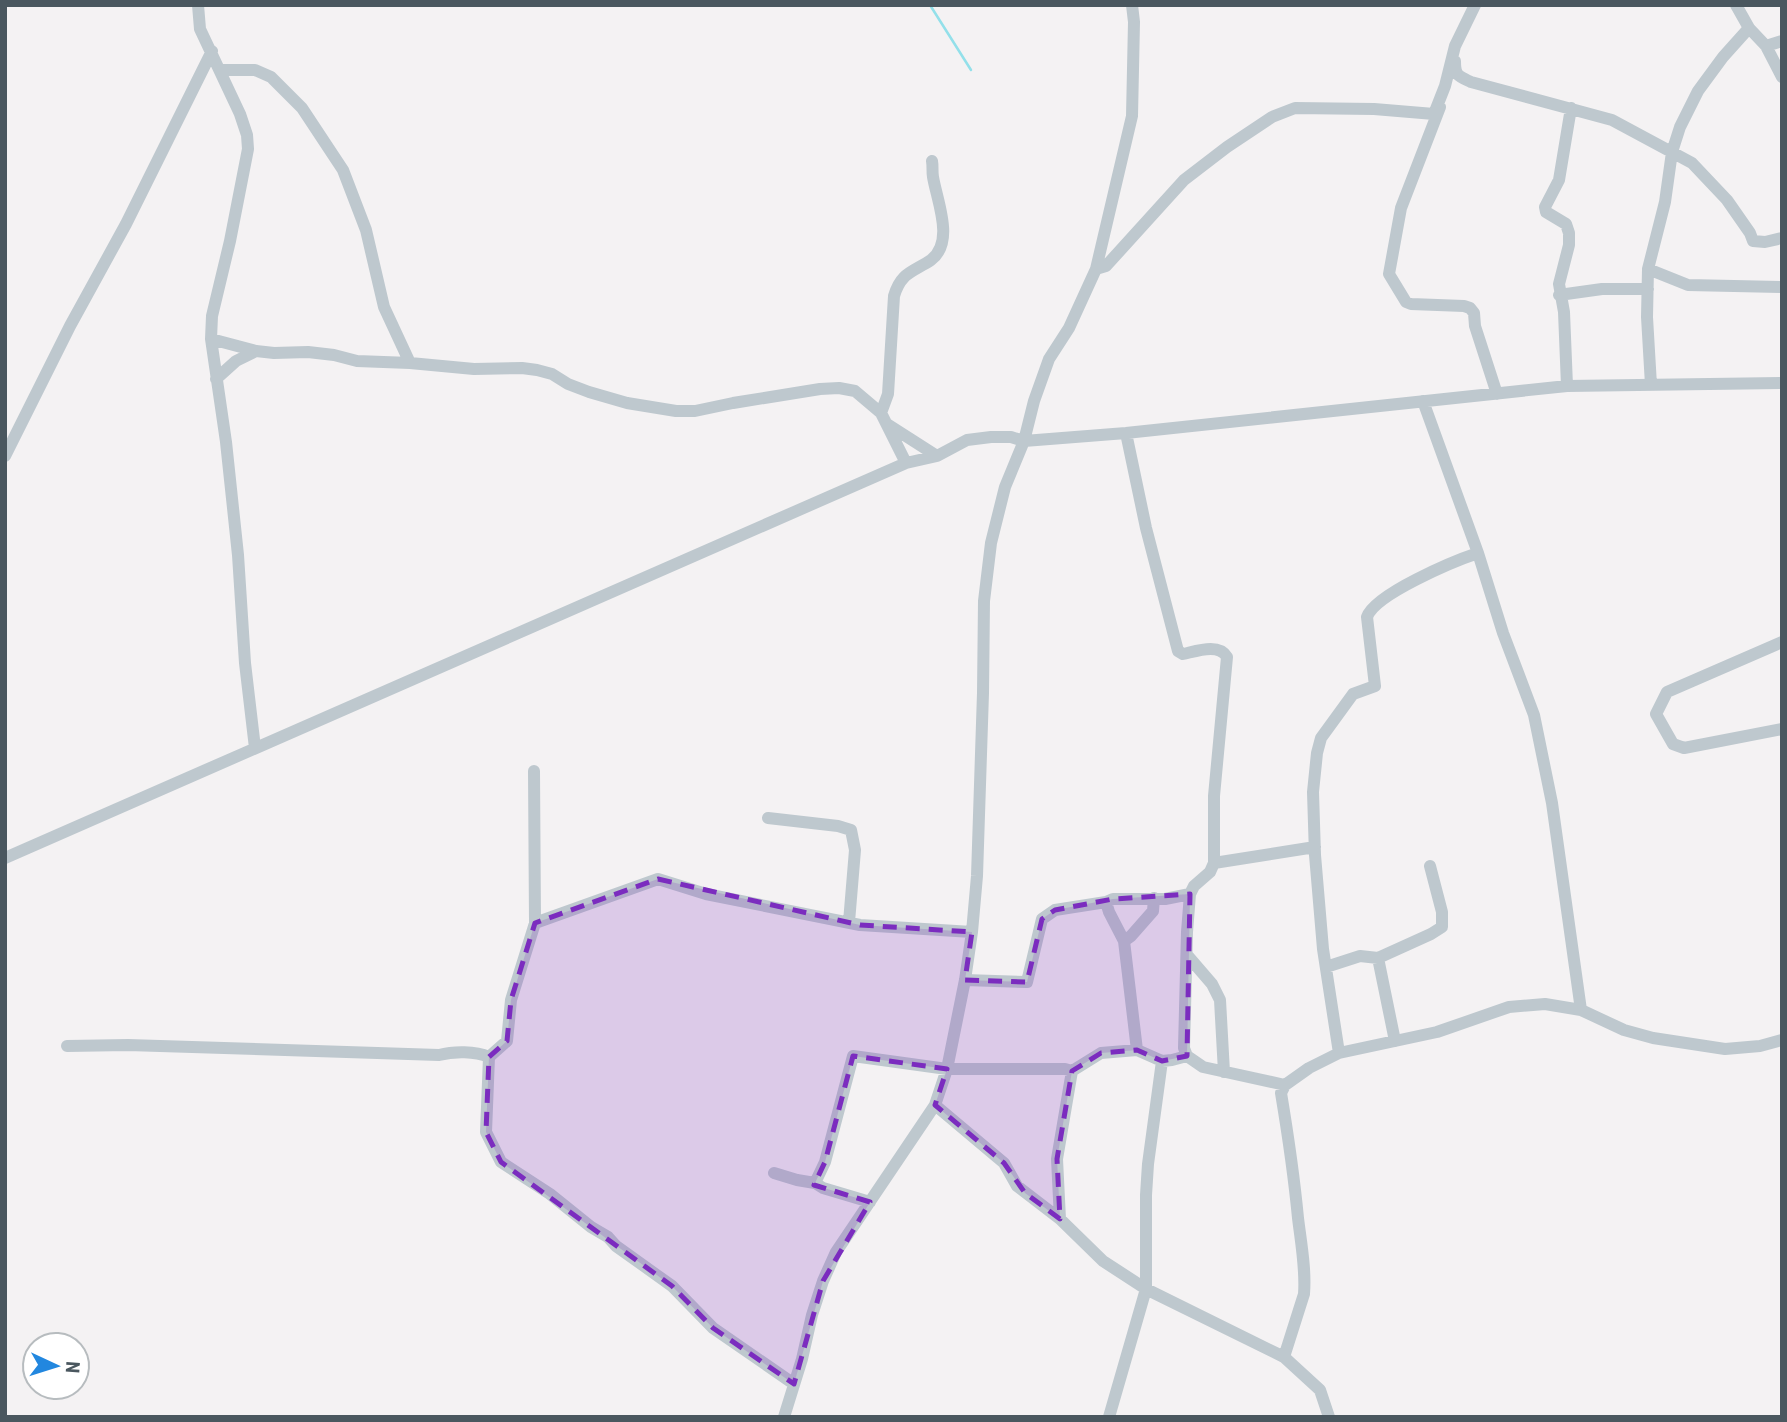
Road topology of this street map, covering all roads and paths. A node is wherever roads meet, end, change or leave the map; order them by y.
1 (198, 5) edge
2 (1132, 5) edge
3 (1475, 5) edge
4 (1736, 5) edge
5 (1749, 28) junction
6 (1782, 41) edge
7 (1454, 46) junction
8 (1766, 46) junction
9 (212, 51) junction
10 (220, 70) junction
11 (1454, 71) junction
12 (1782, 77) edge
13 (1571, 108) junction
14 (1672, 152) junction
15 (932, 161) dead end
16 (1782, 238) edge
17 (1096, 269) junction
18 (1648, 269) junction
19 (1782, 287) edge
20 (1648, 289) junction
21 (1559, 295) junction
22 (211, 339) junction
23 (256, 351) junction
24 (410, 363) junction
25 (216, 379) junction
26 (1782, 383) edge
27 (1651, 385) junction
28 (1567, 386) junction
29 (1497, 394) junction
30 (1423, 401) junction
31 (884, 419) junction
32 (1126, 433) junction
33 (1024, 441) junction
34 (5, 456) edge
35 (937, 456) junction
36 (906, 463) junction
37 (1478, 553) junction
38 (1782, 642) edge
39 (1782, 729) edge
40 (255, 748) junction
41 (534, 771) dead end
42 (768, 818) dead end
43 (1315, 847) junction
44 (5, 858) edge
45 (1214, 863) junction
46 (1430, 866) dead end
47 (1190, 894) junction
48 (1154, 898) junction
49 (1106, 902) junction
50 (849, 922) junction
51 (535, 923) junction
52 (972, 932) junction
53 (1124, 941) junction
54 (1186, 955) junction
55 (1378, 958) junction
56 (1326, 967) junction
57 (965, 980) junction
58 (1581, 1010) junction
59 (1782, 1040) edge
60 (1395, 1041) junction
61 (67, 1045) dead end
62 (1137, 1050) junction
63 (1339, 1053) junction
64 (1187, 1056) junction
65 (489, 1057) junction
66 (1163, 1061) junction
67 (947, 1069) junction
68 (1072, 1071) junction
69 (1224, 1072) junction
70 (1285, 1085) junction
71 (935, 1105) junction
72 (774, 1172) dead end
73 (815, 1183) junction
74 (870, 1202) junction
75 (1060, 1219) junction
76 (1146, 1289) junction
77 (1284, 1357) junction
78 (794, 1384) junction
79 (784, 1417) edge
80 (1109, 1417) edge
81 (1329, 1417) edge

1 - 9 street
2 - 17 street
3 - 7 street
4 - 5 street
5 - 8 street
5 - 14 street
6 - 8 street
7 - 11 street
7 - 17 street
8 - 12 street
9 - 10 street
9 - 34 street
10 - 22 street
10 - 24 street
11 - 13 street
11 - 29 street
13 - 14 street
13 - 21 street
14 - 16 street
14 - 18 street
15 - 31 street
17 - 33 street
18 - 19 street
18 - 20 street
20 - 21 street
20 - 27 street
21 - 28 street
22 - 23 street
22 - 25 street
23 - 24 street
23 - 25 street
24 - 31 street
25 - 40 street
26 - 27 street
27 - 28 street
28 - 29 street
29 - 30 street
30 - 32 street
30 - 37 street
31 - 35 street
31 - 36 street
32 - 33 street
32 - 45 street
33 - 35 street
33 - 52 street
35 - 36 street
36 - 40 street
37 - 43 street
37 - 58 street
38 - 39 street
40 - 44 street
41 - 51 street
42 - 50 street
43 - 45 street
43 - 56 street
45 - 47 street
46 - 55 street
47 - 48 street
47 - 54 street
48 - 49 street
48 - 53 street
49 - 53 street
49 - 57 street
50 - 51 street
50 - 52 street
51 - 65 street
52 - 57 street
53 - 62 street
54 - 64 street
54 - 69 street
55 - 56 street
55 - 60 street
56 - 63 street
57 - 67 street
58 - 59 street
58 - 60 street
60 - 63 street
61 - 65 street
62 - 66 street
62 - 68 street
63 - 70 street
64 - 66 street
64 - 69 street
65 - 78 street
66 - 76 street
67 - 68 street
67 - 71 street
67 - 73 street
68 - 75 street
69 - 70 street
70 - 77 street
71 - 74 street
71 - 75 street
72 - 73 street
73 - 74 street
74 - 78 street
75 - 76 street
76 - 77 street
76 - 80 street
77 - 81 street
78 - 79 street

